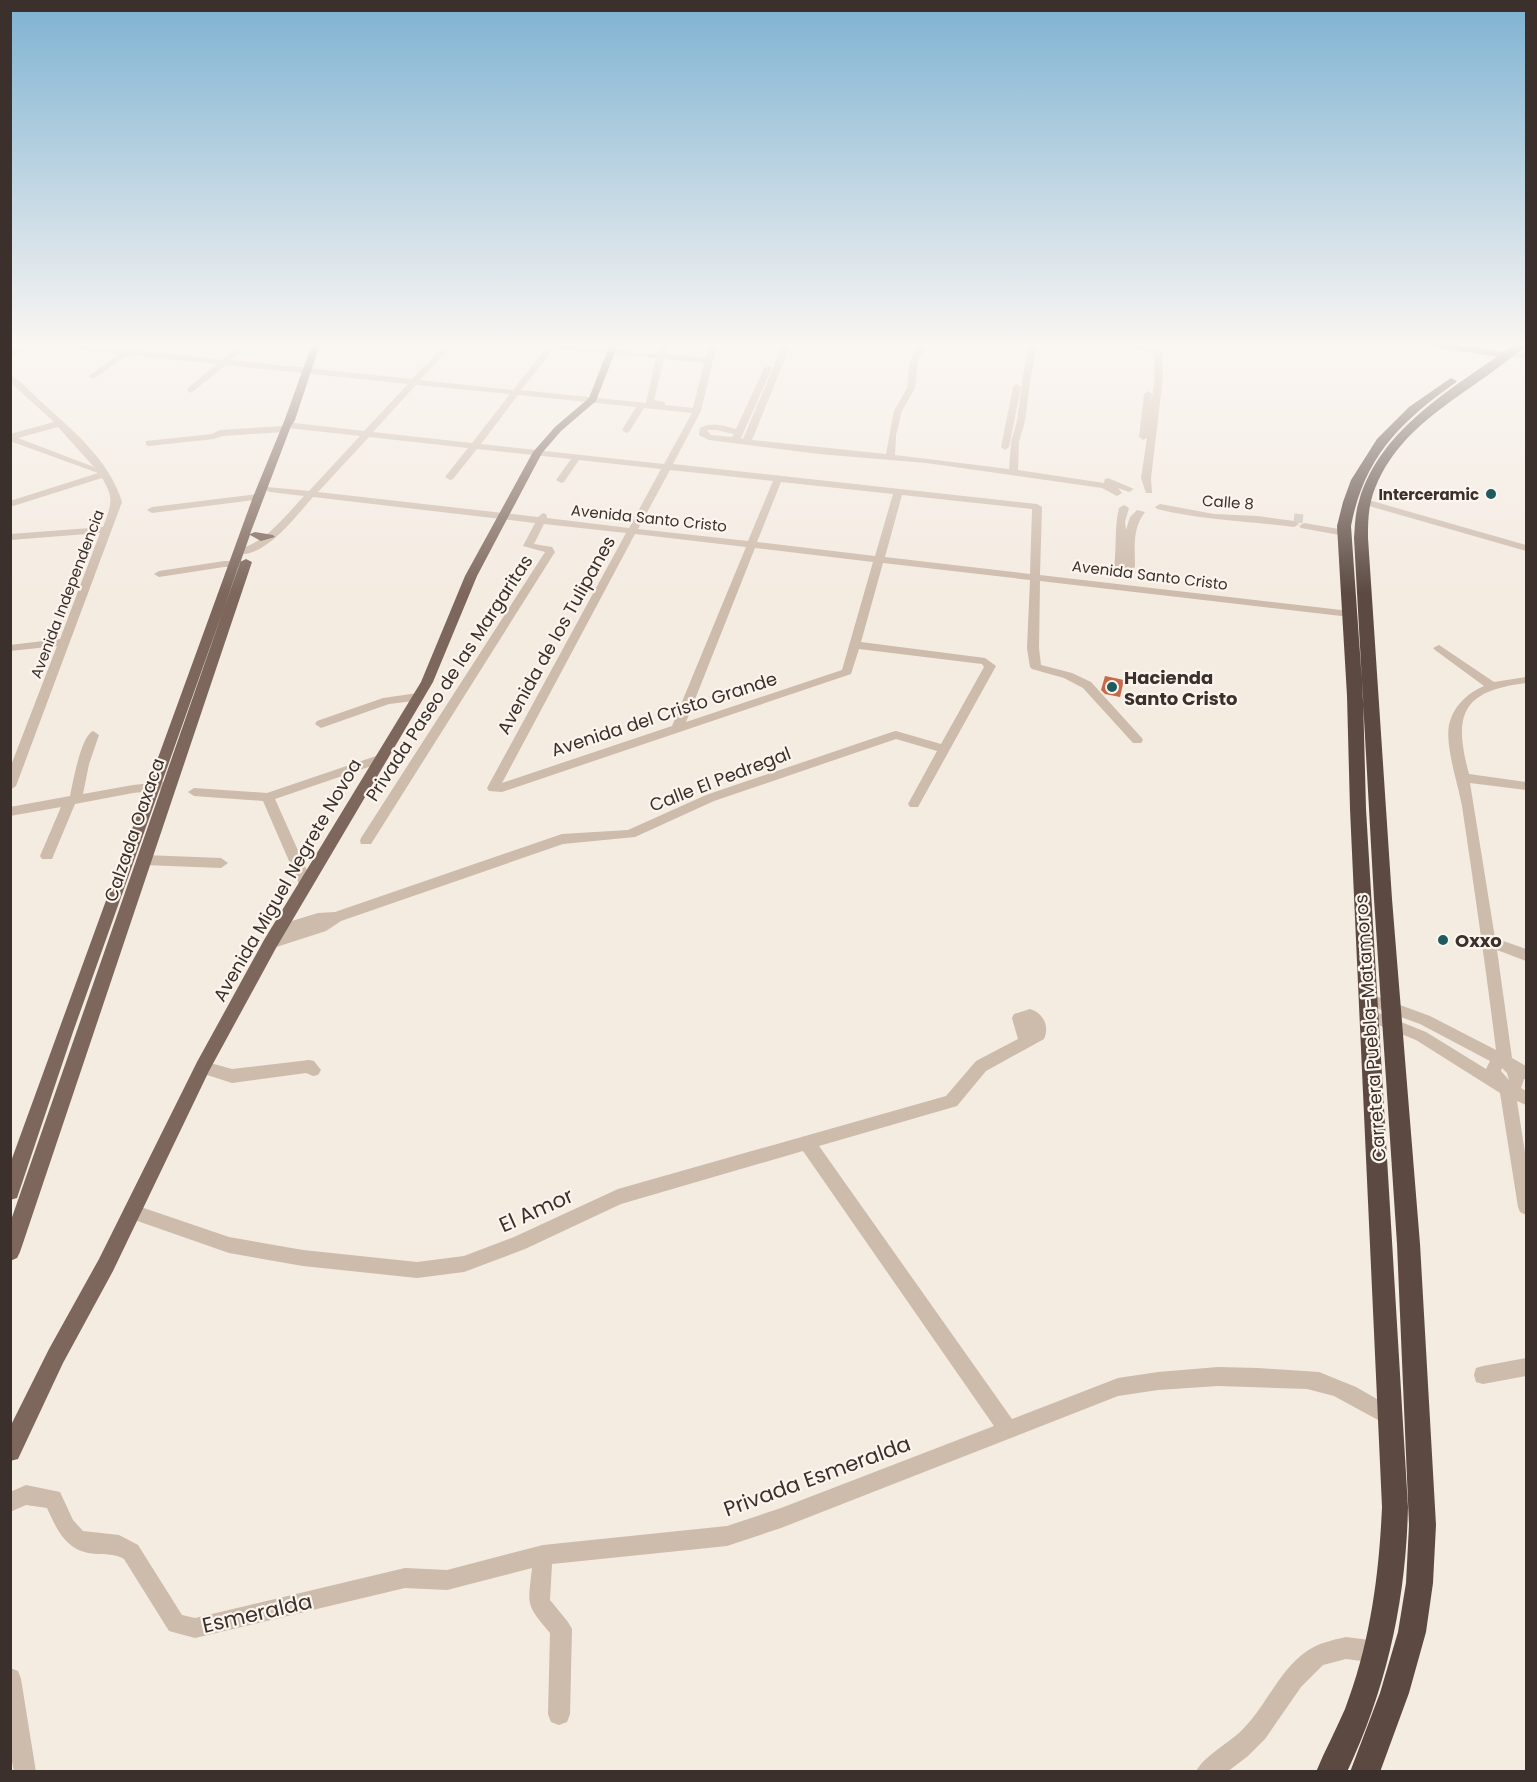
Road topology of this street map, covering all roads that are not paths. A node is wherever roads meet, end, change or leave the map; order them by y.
1 (47, 427) edge
2 (61, 427) edge
3 (270, 427) edge
4 (287, 427) edge
5 (287, 427) edge
6 (310, 427) edge
7 (373, 427) edge
8 (489, 427) edge
9 (560, 427) edge
10 (629, 427) edge
11 (689, 427) edge
12 (747, 427) edge
13 (748, 427) edge
14 (894, 427) edge
15 (1017, 427) edge
16 (1148, 427) edge
17 (1149, 427) edge
18 (1392, 427) edge
19 (1412, 427) edge
20 (627, 430) dead end
21 (368, 433) junction
22 (11, 437) edge
23 (743, 437) junction
24 (149, 443) dead end
25 (475, 445) junction
26 (538, 452) junction
27 (885, 454) junction
28 (577, 456) junction
29 (667, 466) junction
30 (1008, 470) junction
31 (103, 472) junction
32 (450, 477) dead end
33 (778, 479) junction
34 (561, 480) dead end
35 (271, 487) junction
36 (1132, 489) junction
37 (1149, 491) junction
38 (313, 492) junction
39 (898, 492) junction
40 (1117, 493) junction
41 (258, 496) junction
42 (1365, 502) junction
43 (10, 504) edge
44 (1161, 505) junction
45 (1124, 508) junction
46 (152, 510) dead end
47 (1140, 512) junction
48 (505, 515) junction
49 (541, 519) junction
50 (634, 529) junction
51 (1345, 529) junction
52 (107, 530) junction
53 (255, 535) junction
54 (10, 537) edge
55 (269, 537) junction
56 (752, 542) junction
57 (1527, 548) edge
58 (880, 557) junction
59 (242, 558) junction
60 (159, 574) dead end
61 (1031, 574) junction
62 (1350, 611) junction
63 (64, 642) junction
64 (855, 645) junction
65 (10, 648) edge
66 (1439, 648) dead end
67 (1527, 680) edge
68 (1492, 686) junction
69 (418, 698) junction
70 (321, 724) dead end
71 (677, 729) junction
72 (93, 735) dead end
73 (1137, 740) dead end
74 (944, 749) junction
75 (382, 758) junction
76 (1463, 778) junction
77 (163, 785) junction
78 (10, 786) edge
79 (1527, 786) edge
80 (493, 788) joint
81 (194, 792) dead end
82 (268, 797) junction
83 (72, 800) junction
84 (914, 804) dead end
85 (10, 812) edge
86 (366, 841) dead end
87 (47, 856) dead end
88 (221, 863) dead end
89 (136, 868) junction
90 (306, 884) junction
91 (273, 938) junction
92 (1490, 941) junction
93 (1527, 955) edge
94 (1381, 1011) junction
95 (1026, 1041) dead end
96 (1505, 1061) junction
97 (203, 1067) junction
98 (313, 1070) dead end
99 (1527, 1073) edge
100 (1507, 1088) junction
101 (1527, 1098) edge
102 (807, 1143) junction
103 (10, 1192) edge
104 (1527, 1207) edge
105 (132, 1212) junction
106 (10, 1252) edge
107 (1527, 1367) edge
108 (1484, 1375) dead end
109 (1389, 1417) junction
110 (1008, 1429) junction
111 (10, 1451) edge
112 (10, 1502) edge
113 (543, 1555) junction
114 (495, 1566) joint
115 (1378, 1652) junction
116 (10, 1679) edge
117 (559, 1714) dead end
118 (25, 1772) edge
119 (1207, 1772) edge
120 (1331, 1772) edge
121 (1365, 1772) edge

1 - 22 street
2 - 31 street, Avenida Independencia
3 - 24 street
4 - 35 main road, Calzada Oaxaca
5 - 41 main road, Calzada Oaxaca
6 - 21 street
7 - 21 street
8 - 25 street
9 - 26 main road, Avenida Miguel Negrete Novoa
10 - 20 street
11 - 29 street, Avenida de los Tulipanes
12 - 23 street
13 - 23 street
14 - 27 street
15 - 30 street
16 - 36 street
17 - 37 street
18 - 51 highway, Carretera Puebla-Matamoros
19 - 42 highway, Carretera Puebla-Matamoros
21 - 25 street
21 - 38 street
22 - 31 street
23 - 27 street
25 - 26 street
25 - 32 street
26 - 28 street
26 - 48 main road, Avenida Miguel Negrete Novoa
27 - 30 street
28 - 29 street
28 - 34 street
29 - 33 street
29 - 50 street, Avenida de los Tulipanes
30 - 36 street
30 - 40 street
31 - 43 street
31 - 52 street, Avenida Independencia
33 - 39 street
33 - 56 street
35 - 38 street, Avenida Santo Cristo
35 - 53 main road, Calzada Oaxaca
36 - 37 street
36 - 40 street
37 - 44 street
38 - 48 street, Avenida Santo Cristo
38 - 55 street
39 - 58 street
39 - 61 street
40 - 45 street
41 - 46 street
41 - 59 main road, Calzada Oaxaca
42 - 57 street
42 - 94 highway, Carretera Puebla-Matamoros
44 - 47 street
44 - 51 street, Calle 8
45 - 47 street
45 - 47 street
48 - 49 street, Avenida Santo Cristo
48 - 69 main road, Avenida Miguel Negrete Novoa
49 - 50 street, Avenida Santo Cristo
49 - 86 street, Privada Paseo de las Margaritas
50 - 56 street, Avenida Santo Cristo
50 - 80 street, Avenida de los Tulipanes
51 - 62 highway, Carretera Puebla-Matamoros
52 - 54 street
52 - 63 street, Avenida Independencia
53 - 55 main road
53 - 59 main road, Calzada Oaxaca
55 - 59 street
56 - 58 street, Avenida Santo Cristo
56 - 71 street
58 - 61 street, Avenida Santo Cristo
58 - 64 street
59 - 60 street
59 - 77 main road, Calzada Oaxaca
61 - 62 street, Avenida Santo Cristo
61 - 73 street
62 - 94 highway, Carretera Puebla-Matamoros
63 - 65 street
63 - 78 street, Avenida Independencia
64 - 71 street, Avenida del Cristo Grande
64 - 74 street
66 - 68 street
67 - 68 street
68 - 76 street
69 - 70 street
69 - 75 main road, Avenida Miguel Negrete Novoa
71 - 80 street, Avenida del Cristo Grande
72 - 83 street
74 - 84 street
74 - 91 street, Calle El Pedregal
75 - 82 street
75 - 90 main road, Avenida Miguel Negrete Novoa
76 - 79 street
76 - 92 street
77 - 83 street
77 - 89 main road, Calzada Oaxaca
77 - 89 main road, Calzada Oaxaca
81 - 82 street
82 - 90 street
83 - 85 street
83 - 87 street
88 - 89 street
89 - 103 main road, Calzada Oaxaca
89 - 106 main road, Calzada Oaxaca
90 - 91 main road, Avenida Miguel Negrete Novoa
91 - 97 main road, Avenida Miguel Negrete Novoa
92 - 93 street
92 - 96 street
94 - 96 street
94 - 100 street
94 - 109 highway, Carretera Puebla-Matamoros
94 - 121 highway, Carretera Puebla-Matamoros
95 - 102 street, El Amor
96 - 99 street
96 - 100 street
97 - 98 street
97 - 105 main road, Avenida Miguel Negrete Novoa
100 - 101 street
100 - 104 street
102 - 105 street, El Amor
102 - 110 street
105 - 111 main road, Avenida Miguel Negrete Novoa
107 - 108 street
109 - 110 street, Privada Esmeralda
109 - 115 highway, Carretera Puebla-Matamoros
110 - 113 street, Privada Esmeralda
112 - 114 street, Esmeralda
113 - 114 street, Privada Esmeralda
113 - 117 street
115 - 119 street
115 - 120 highway, Carretera Puebla-Matamoros
116 - 118 street

